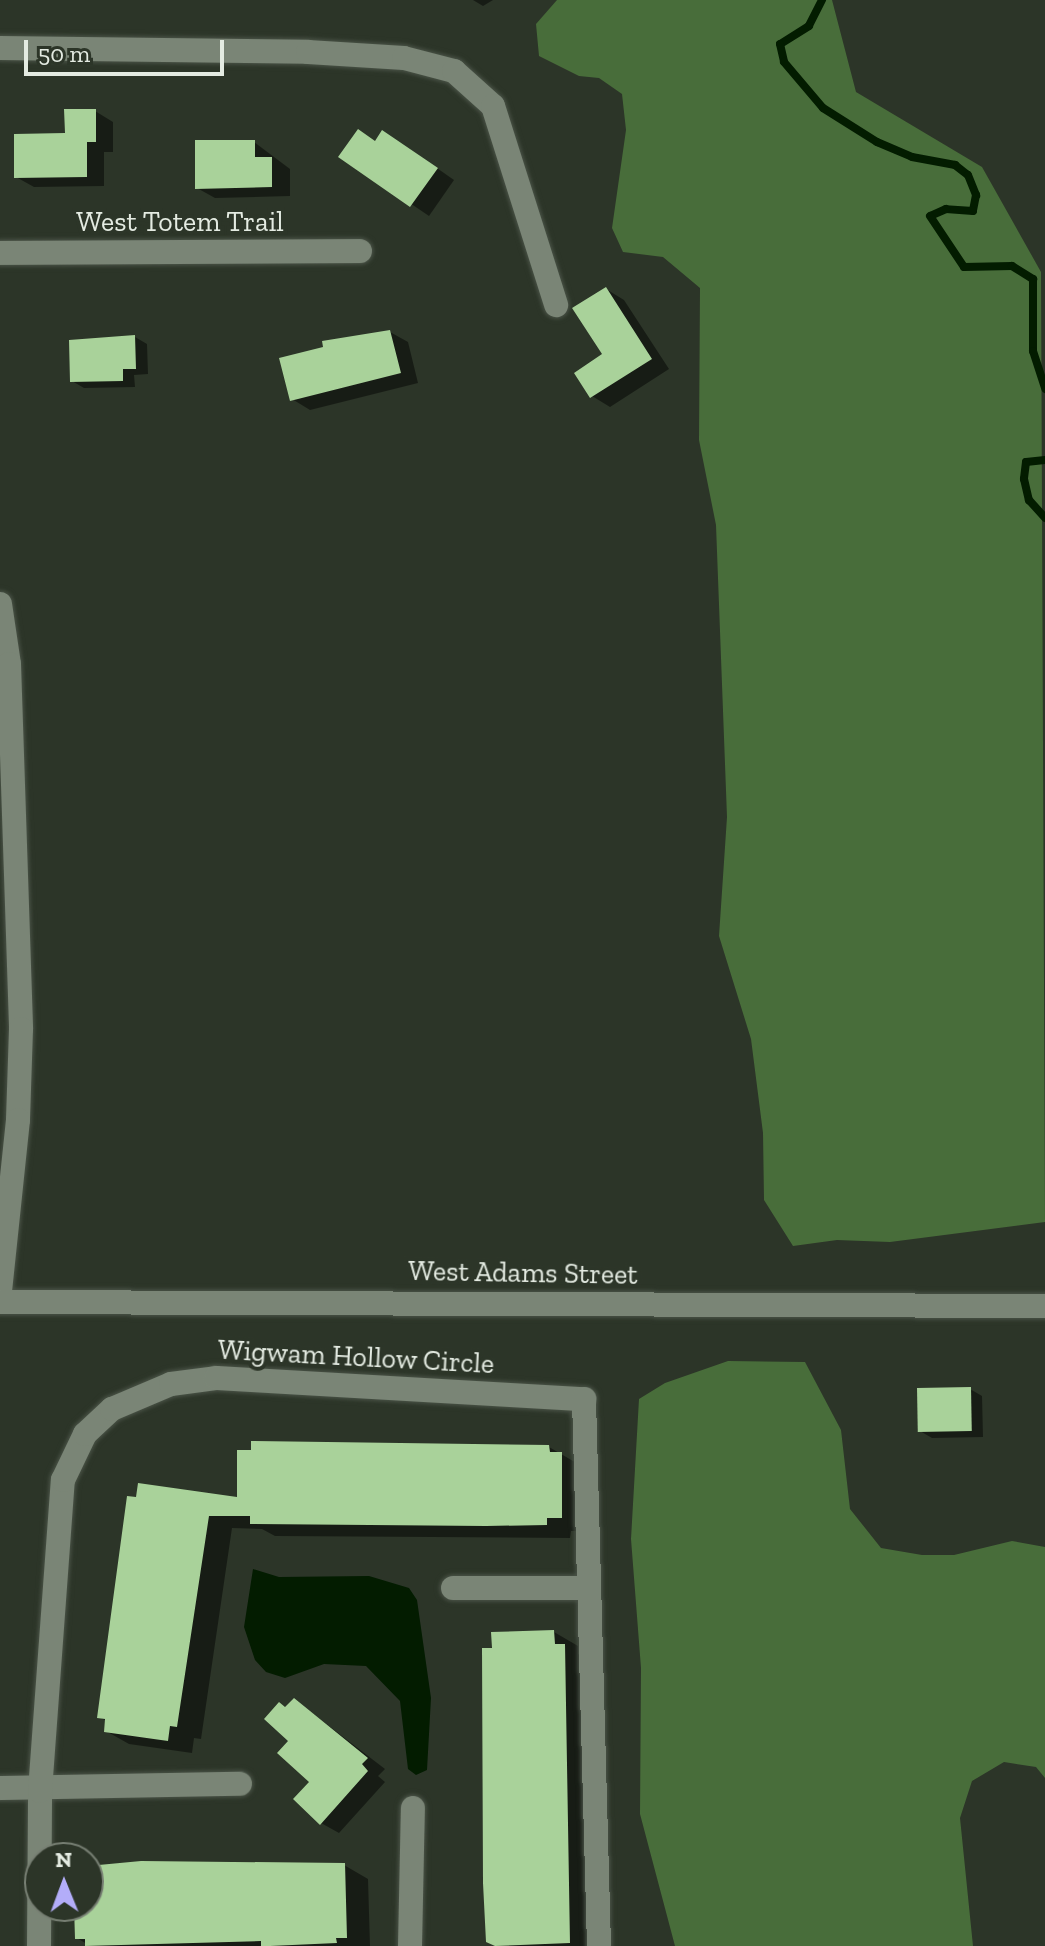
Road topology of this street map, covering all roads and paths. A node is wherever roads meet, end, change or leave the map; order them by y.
1 (0, 48) edge
2 (360, 251) dead end
3 (0, 253) edge
4 (556, 305) dead end
5 (0, 604) edge
6 (0, 1291) edge
7 (0, 1302) edge
8 (1045, 1306) edge
9 (453, 1588) dead end
10 (589, 1588) junction
11 (240, 1784) dead end
12 (0, 1788) edge
13 (40, 1791) junction
14 (413, 1808) dead end
15 (39, 1946) edge
16 (410, 1946) edge
17 (599, 1946) edge

1 - 4 street
2 - 3 street, West Totem Trail
5 - 6 street
7 - 8 street, West Adams Street
9 - 10 street
10 - 13 street, Wigwam Hollow Circle
10 - 17 street, Wigwam Hollow Circle
11 - 13 street
12 - 13 street
13 - 15 street, Wigwam Hollow Circle
14 - 16 street

